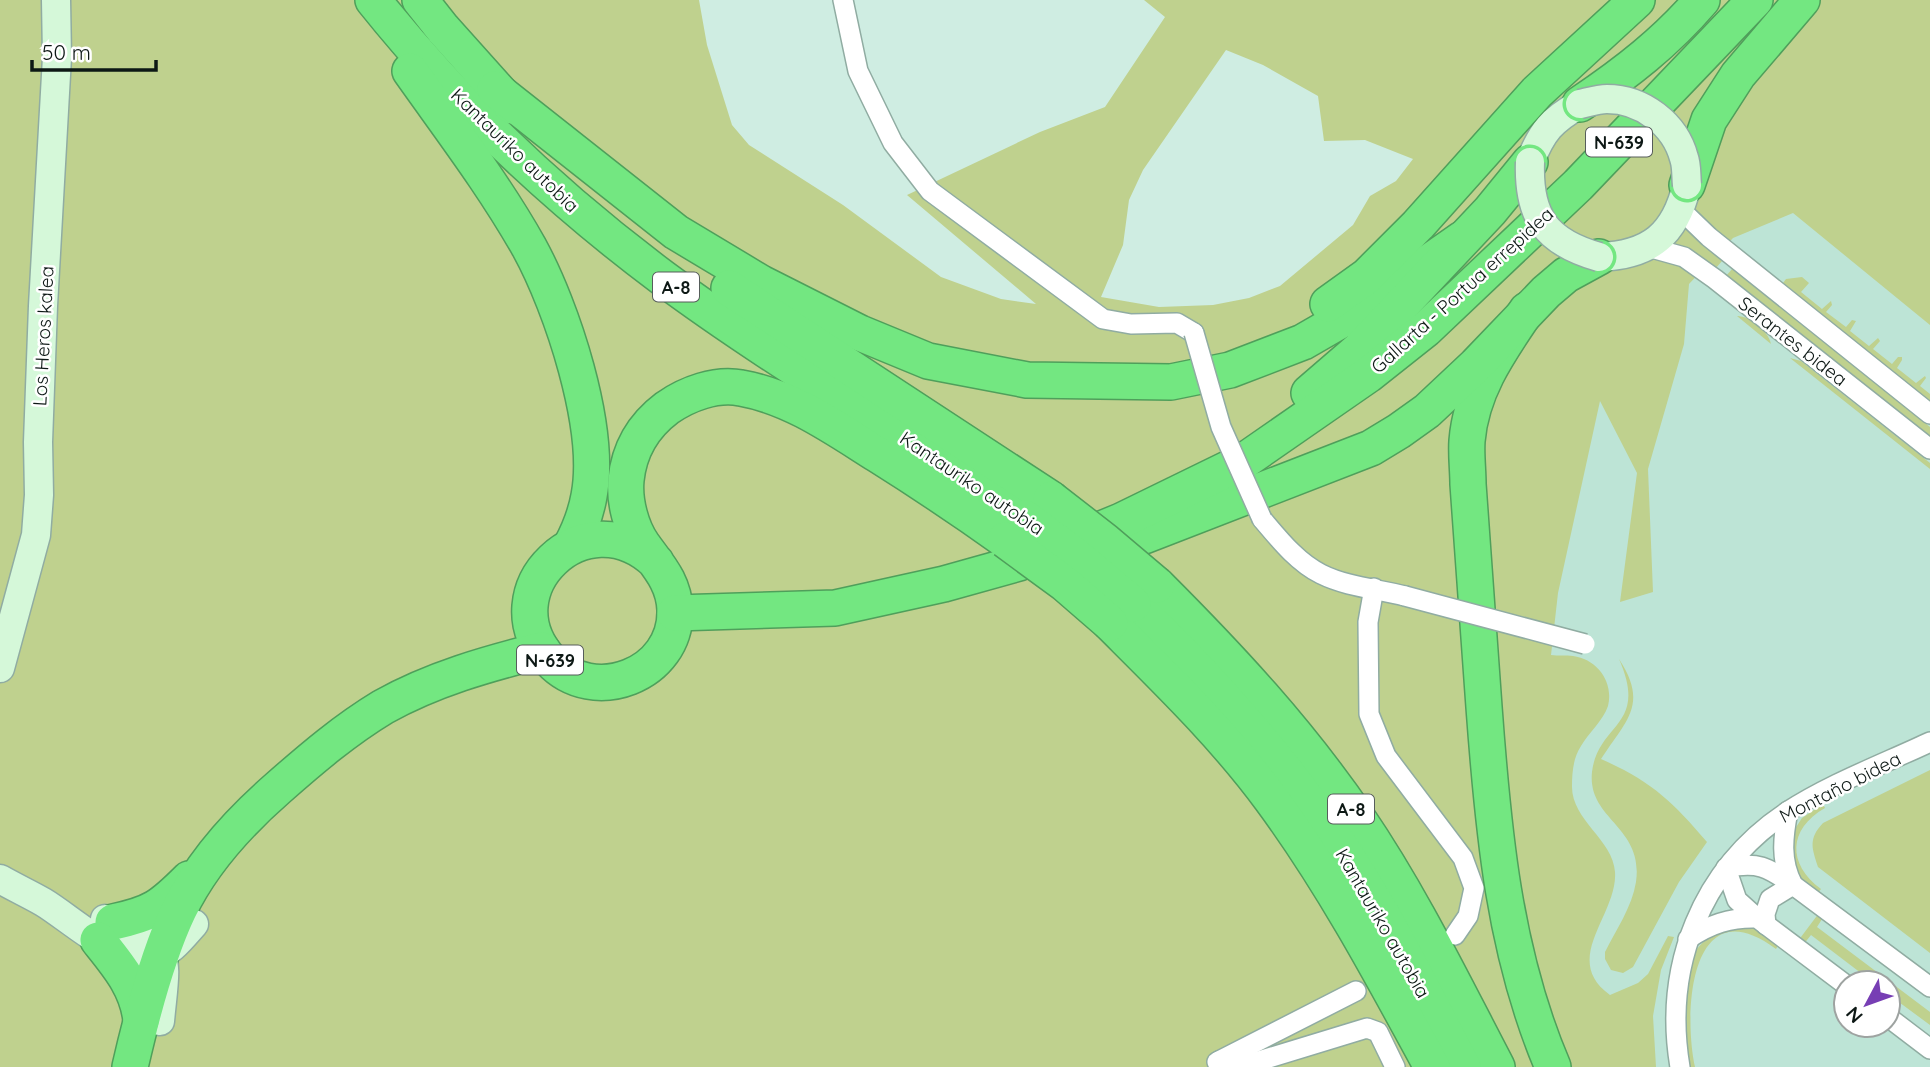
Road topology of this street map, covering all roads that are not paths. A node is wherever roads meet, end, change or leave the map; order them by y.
1 (56, 0) edge
2 (359, 0) edge
3 (373, 0) edge
4 (420, 0) edge
5 (843, 0) edge
6 (1637, 0) edge
7 (1702, 0) edge
8 (1755, 0) edge
9 (1802, 0) edge
10 (495, 89) junction
11 (1580, 104) junction
12 (1530, 162) junction
13 (1684, 197) junction
14 (1462, 239) junction
15 (1648, 247) junction
16 (1599, 257) junction
17 (1527, 310) junction
18 (1099, 382) junction
19 (1930, 414) edge
20 (1930, 449) edge
21 (1025, 530) junction
22 (571, 546) junction
23 (656, 562) junction
24 (1374, 588) junction
25 (1133, 604) junction
26 (676, 614) junction
27 (1585, 644) dead end
28 (542, 650) junction
29 (0, 668) edge
30 (1930, 742) edge
31 (284, 783) junction
32 (1788, 811) junction
33 (216, 852) junction
34 (1726, 868) junction
35 (0, 879) edge
36 (1793, 885) junction
37 (1761, 922) junction
38 (194, 924) junction
39 (105, 931) junction
40 (1455, 935) dead end
41 (1689, 939) junction
42 (163, 954) junction
43 (1832, 975) edge
44 (1930, 987) edge
45 (1356, 991) dead end
46 (151, 1021) junction
47 (1902, 1028) edge
48 (1930, 1049) edge
49 (1214, 1064) edge
50 (130, 1067) edge
51 (148, 1067) edge
52 (1395, 1067) edge
53 (1432, 1067) edge
54 (1463, 1067) edge
55 (1497, 1067) edge
56 (1553, 1067) edge
57 (1680, 1067) edge

1 - 29 street, Los Heros kalea
2 - 22 highway
3 - 21 highway, Kantauriko autobia / A-8
4 - 10 highway, Kantauriko autobia / A-8
5 - 24 street, bridge
6 - 18 highway
7 - 11 highway
8 - 21 highway, Gallarta - Portua errepidea / N-639
9 - 13 highway
10 - 18 highway
10 - 21 highway, Kantauriko autobia / A-8
11 - 12 street
11 - 13 street, bridge
12 - 14 highway
12 - 16 street, bridge
13 - 15 street
13 - 19 street, Serantes bidea
14 - 18 highway
14 - 21 highway
15 - 16 street
15 - 20 street, Serantes bidea
16 - 17 highway
17 - 21 highway
17 - 56 highway
21 - 23 highway
21 - 25 highway, Kantauriko autobia / A-8, bridge
21 - 26 highway, Gallarta - Portua errepidea / N-639
22 - 23 highway, N-639
22 - 28 highway, N-639
23 - 26 highway, N-639
24 - 27 street, bridge
24 - 40 street
25 - 53 highway
25 - 54 highway, Kantauriko autobia / A-8
25 - 55 highway, Kantauriko autobia / A-8
26 - 28 highway, N-639
28 - 31 highway, N-639
30 - 32 street, Montaño bidea
31 - 33 highway, N-639
31 - 38 highway, N-639
32 - 34 street, Montaño bidea
32 - 36 street
33 - 39 highway
33 - 42 highway, N-639
34 - 36 street
34 - 37 street
34 - 41 street, Montaño bidea
35 - 39 street
36 - 37 street
36 - 44 street
37 - 41 street
37 - 43 street
38 - 42 street
38 - 46 highway, N-639
39 - 42 street
39 - 46 highway
41 - 57 street, Montaño bidea
42 - 46 highway, N-639
45 - 49 street
46 - 50 highway, N-639
46 - 51 highway, N-639
47 - 48 street
49 - 52 street

